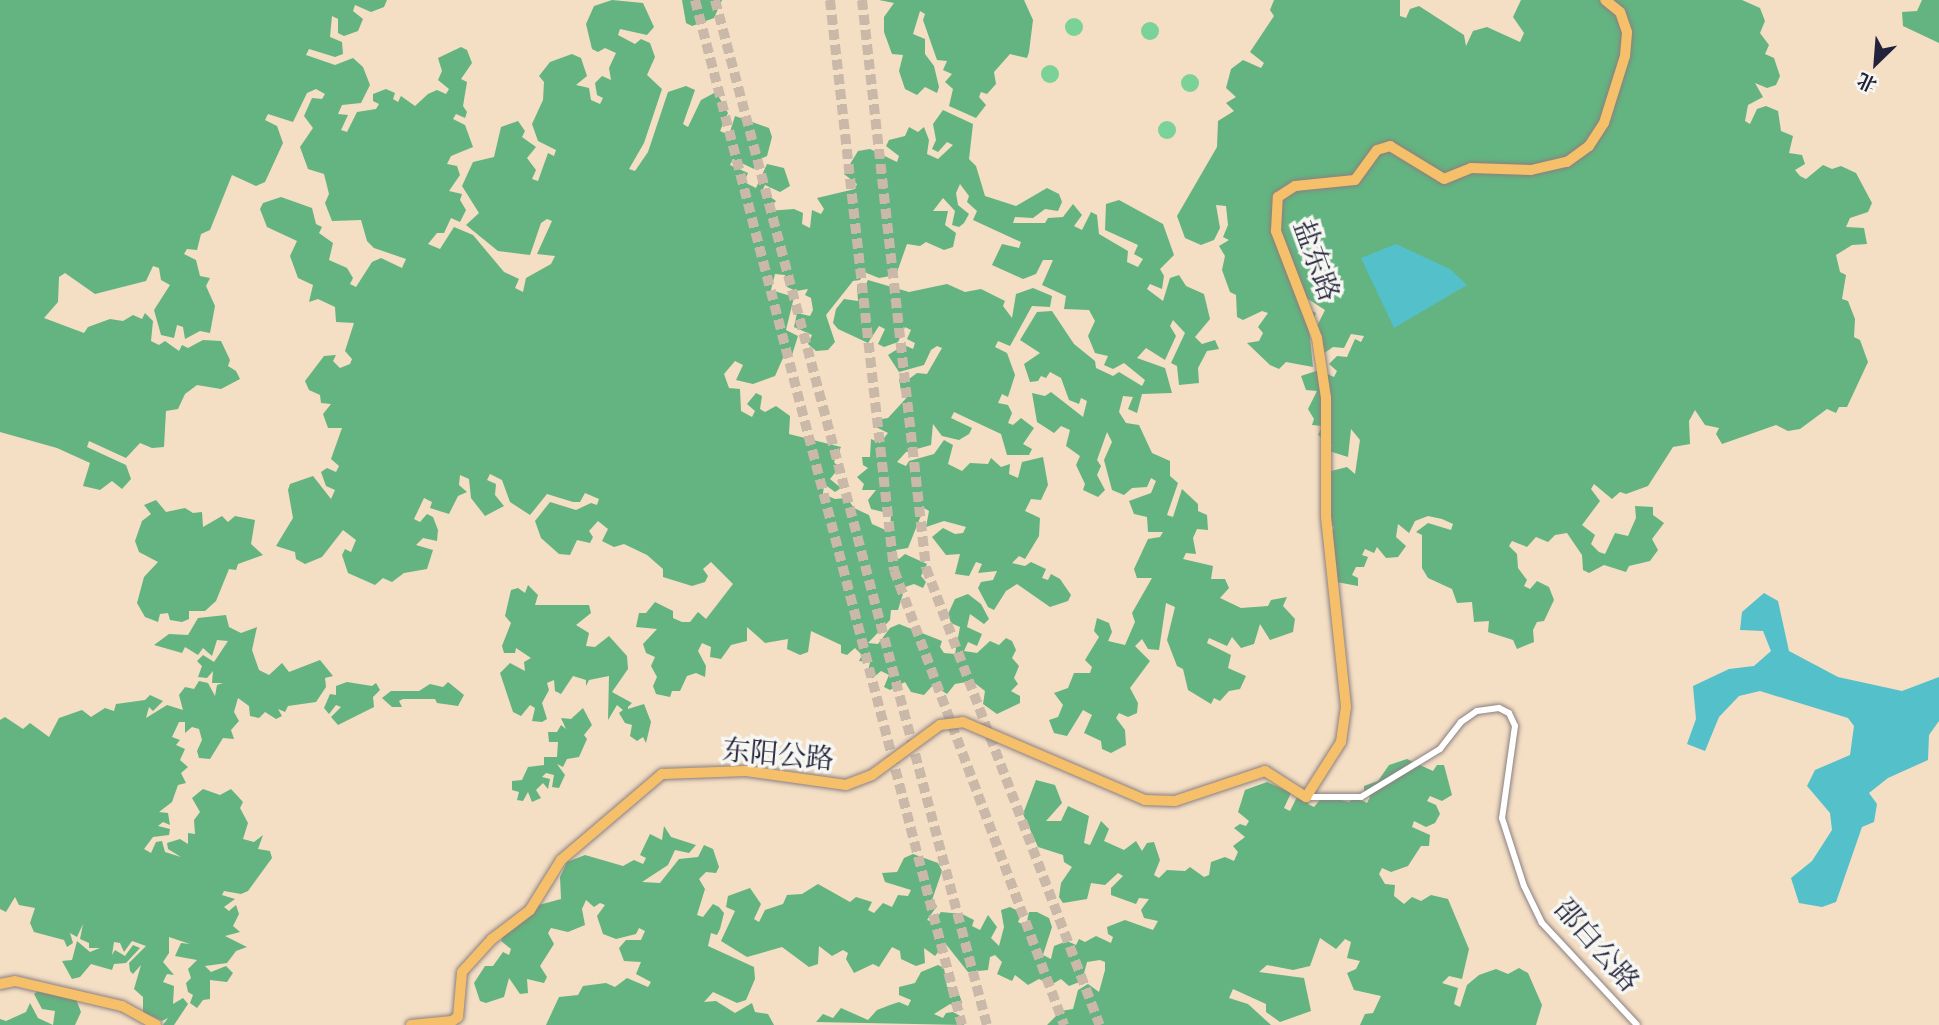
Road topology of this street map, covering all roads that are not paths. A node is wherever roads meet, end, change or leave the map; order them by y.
1 (1605, 0) edge
2 (1306, 797) junction
3 (0, 984) edge
4 (156, 1025) edge
5 (411, 1025) edge
6 (1637, 1025) edge

1 - 2 highway, 盐东路
2 - 5 highway, 东阳公路
2 - 6 street, 邵白公路
3 - 4 highway

